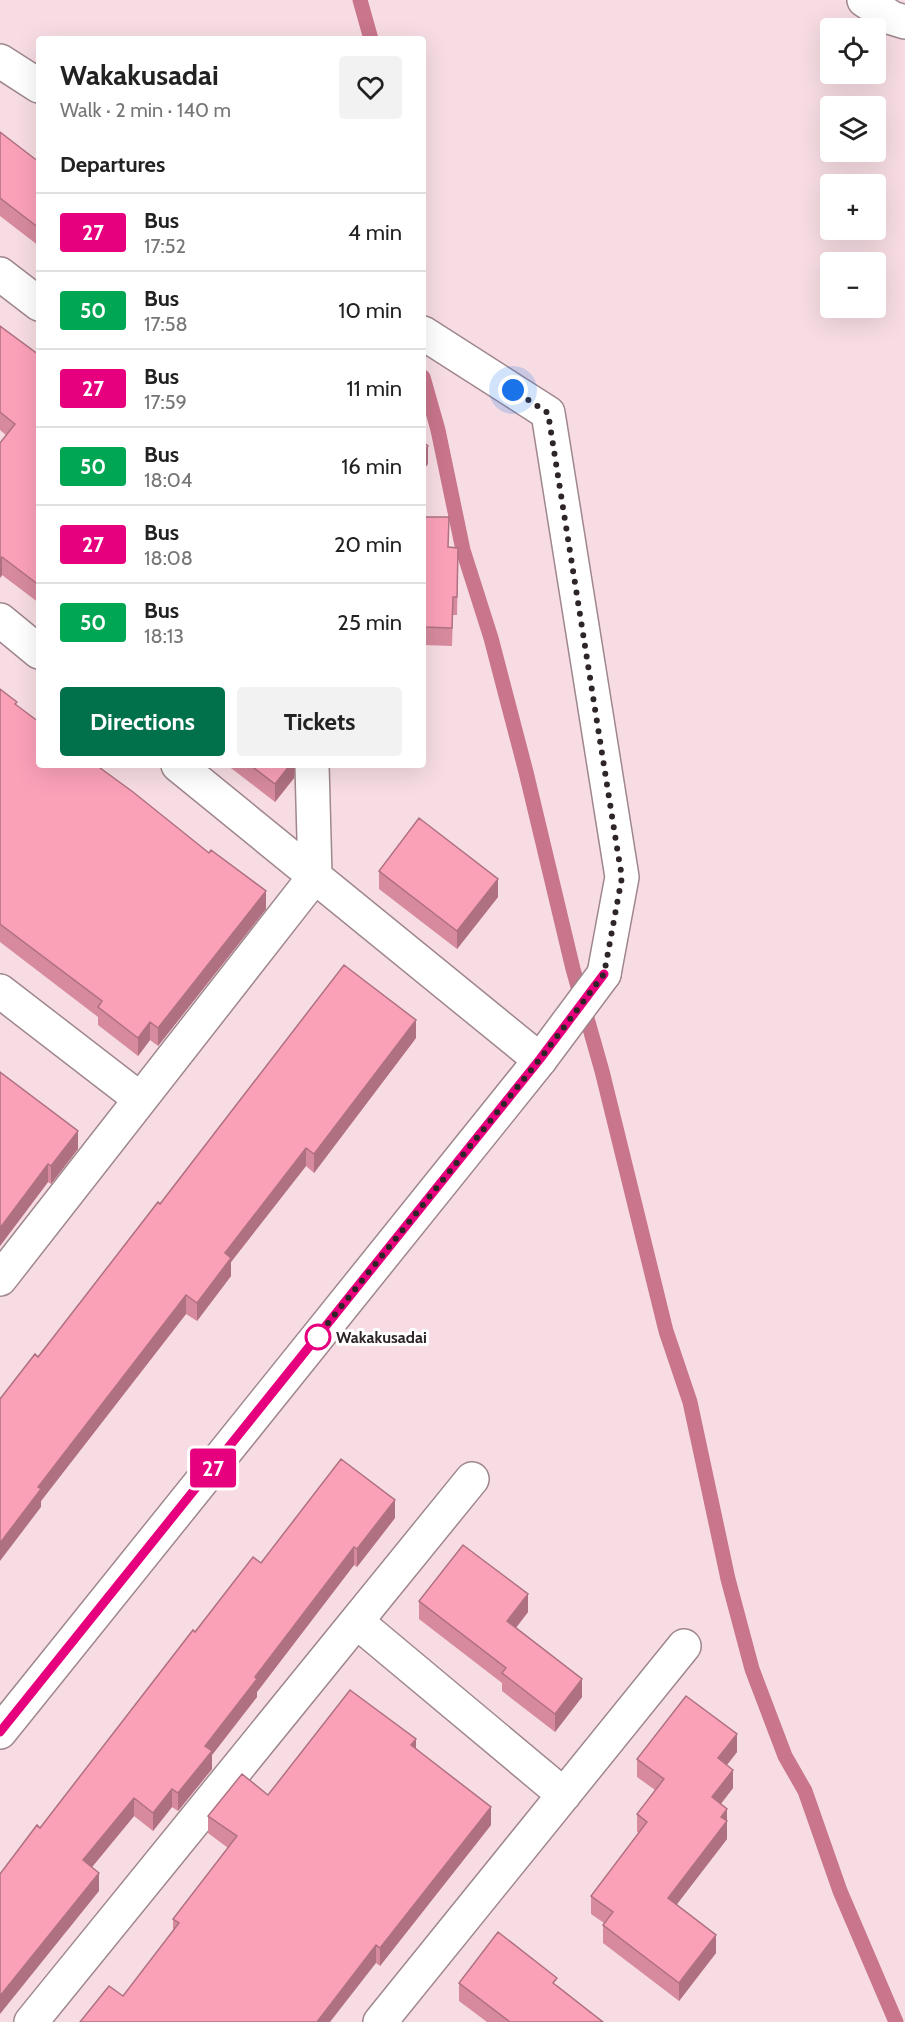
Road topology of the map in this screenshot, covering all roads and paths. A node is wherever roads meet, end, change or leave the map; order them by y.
1 (864, 0) edge
2 (905, 22) edge
3 (0, 61) edge
4 (36, 84) edge
5 (0, 274) edge
6 (36, 302) edge
7 (426, 335) edge
8 (0, 620) edge
9 (36, 650) edge
10 (182, 768) edge
11 (312, 768) edge
12 (315, 876) junction
13 (0, 991) edge
14 (540, 1059) junction
15 (140, 1099) junction
16 (0, 1279) edge
17 (472, 1479) dead end
18 (357, 1622) junction
19 (684, 1646) dead end
20 (1, 1729) edge
21 (564, 1795) junction
22 (31, 2022) edge
23 (380, 2022) edge

1 - 2 street
3 - 4 street
5 - 6 street
7 - 14 street
8 - 9 street
10 - 12 street
11 - 12 street
12 - 14 street
12 - 15 street
13 - 15 street
14 - 20 street
15 - 16 street
17 - 18 street
18 - 21 street
18 - 22 street
19 - 21 street
21 - 23 street

